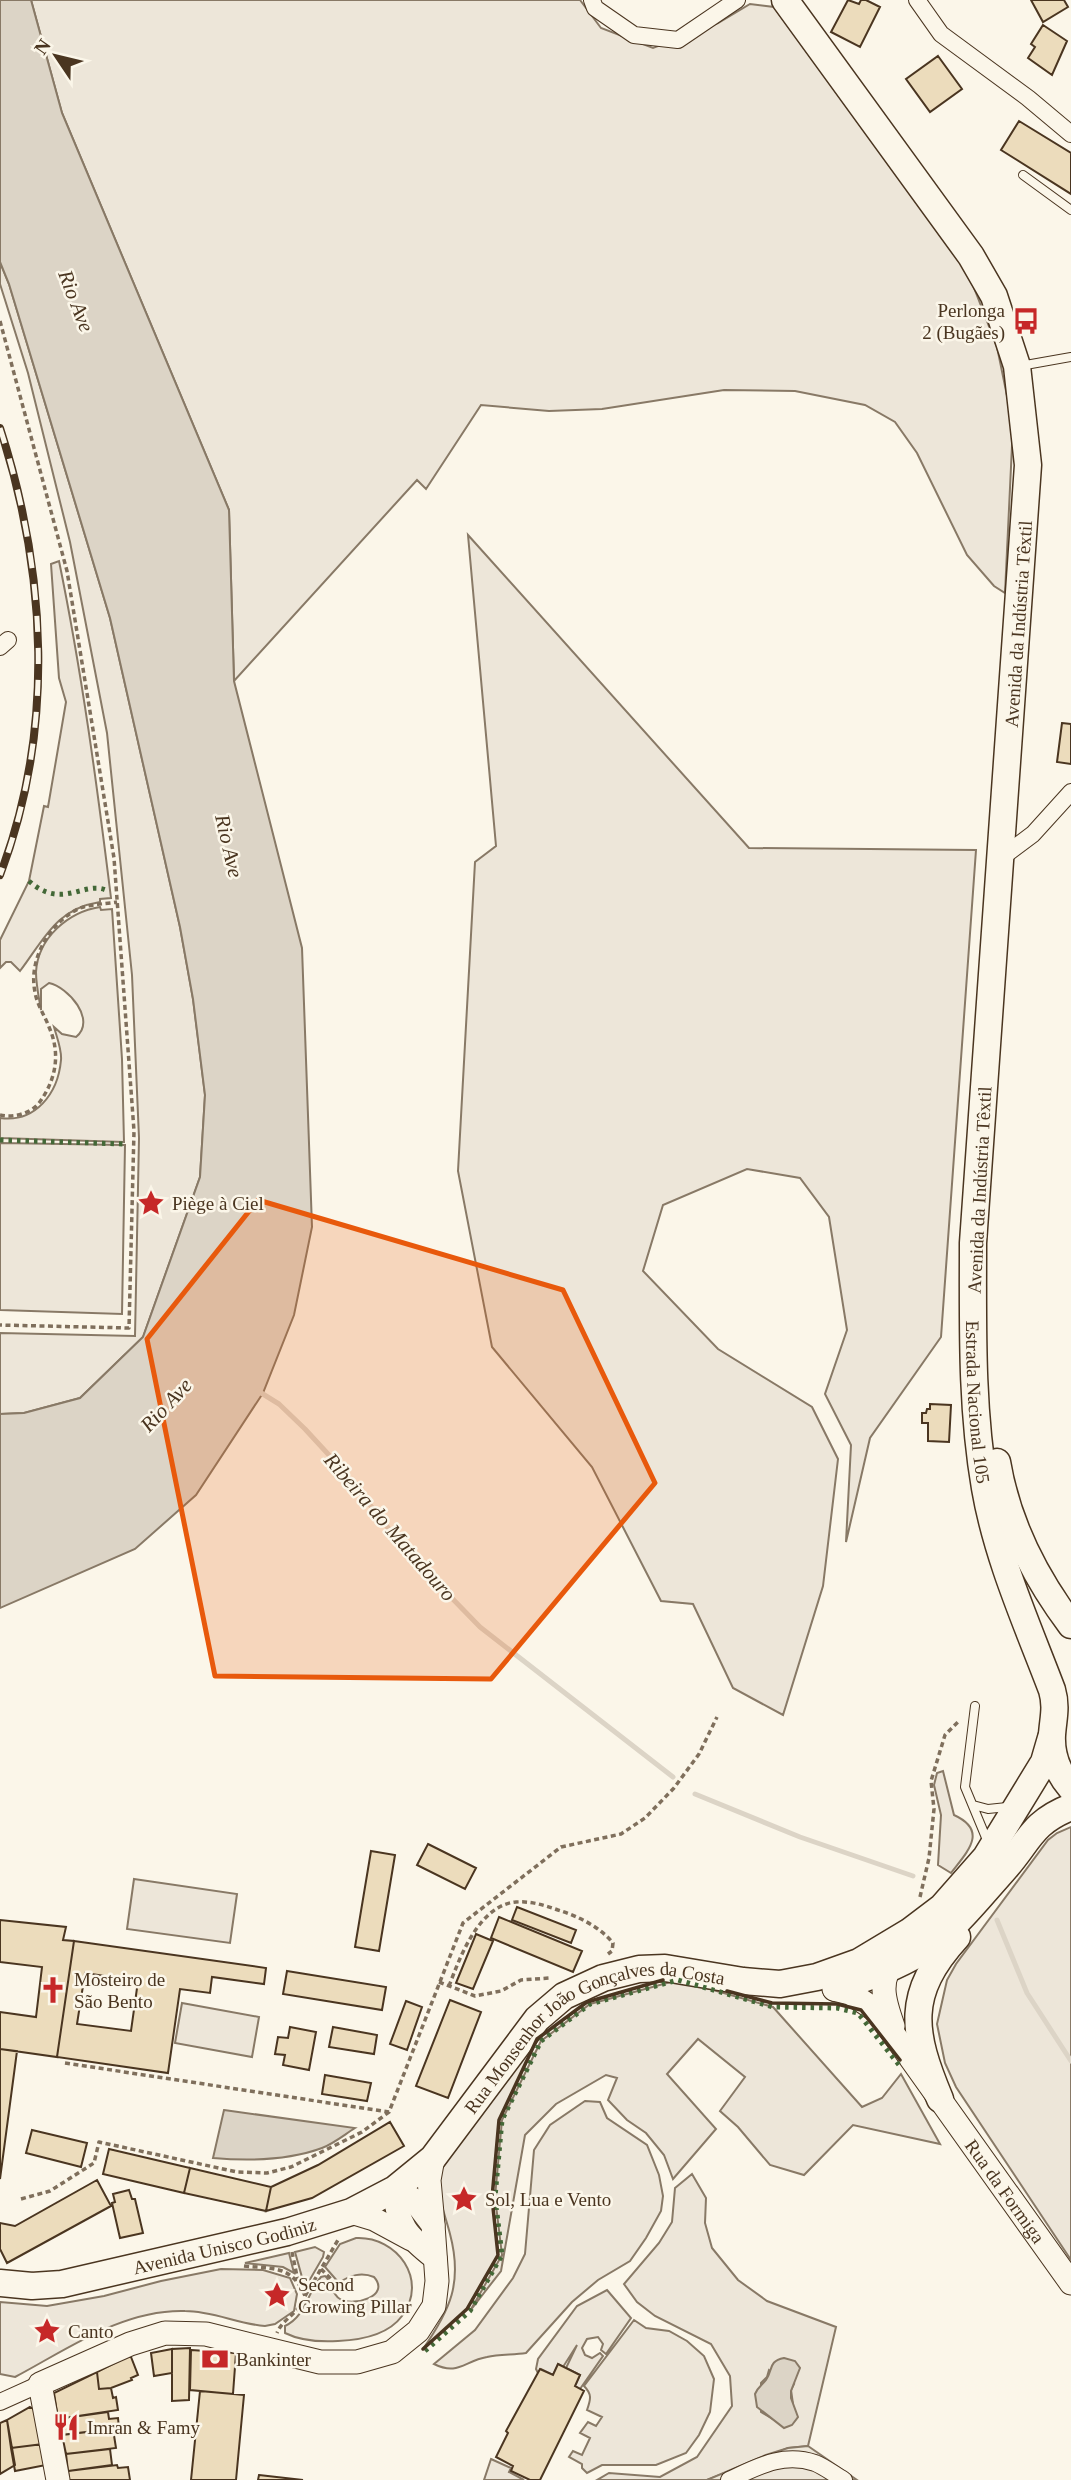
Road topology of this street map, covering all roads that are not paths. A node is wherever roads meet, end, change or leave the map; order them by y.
1 (592, 0) edge
2 (737, 0) edge
3 (785, 0) edge
4 (917, 0) edge
5 (1071, 134) edge
6 (1023, 175) dead end
7 (1071, 210) edge
8 (1071, 357) edge
9 (1017, 366) junction
10 (1071, 792) edge
11 (1001, 858) junction
12 (973, 1319) junction
13 (1071, 1625) edge
14 (1071, 1692) edge
15 (975, 1706) road end
16 (1054, 1726) junction
17 (1071, 1788) edge
18 (1027, 1790) junction
19 (973, 1805) junction
20 (1071, 1807) edge
21 (996, 1863) junction
22 (887, 1969) junction
23 (780, 1984) junction
24 (834, 1989) junction
25 (896, 2036) junction
26 (940, 2099) junction
27 (433, 2158) junction
28 (395, 2189) junction
29 (346, 2223) junction
30 (433, 2225) junction
31 (411, 2239) junction
32 (435, 2258) junction
33 (0, 2283) edge
34 (1071, 2283) edge
35 (40, 2384) junction
36 (0, 2402) edge
37 (58, 2480) edge
38 (729, 2480) edge
39 (844, 2480) edge

1 - 2 street
3 - 9 main road, Avenida da Indústria Têxtil
4 - 5 street
6 - 7 lane
8 - 9 lane
9 - 11 main road, Avenida da Indústria Têxtil
10 - 11 street
11 - 12 main road, Avenida da Indústria Têxtil
12 - 13 main road, Estrada Nacional 105
12 - 16 main road, Estrada Nacional 105
14 - 16 main road
15 - 19 lane
16 - 17 main road, Estrada Nacional 105
16 - 18 main road, Rua Monsenhor João Gonçalves da Costa
18 - 19 lane
18 - 21 main road, Rua Monsenhor João Gonçalves da Costa
19 - 21 lane
20 - 21 main road, Rua Monsenhor João Gonçalves da Costa
21 - 22 main road, Rua Monsenhor João Gonçalves da Costa
21 - 23 main road, Rua Monsenhor João Gonçalves da Costa
21 - 26 main road
22 - 24 main road, Rua Monsenhor João Gonçalves da Costa
22 - 25 street
23 - 24 main road, Rua Monsenhor João Gonçalves da Costa
23 - 27 main road, Rua Monsenhor João Gonçalves da Costa
24 - 25 street
25 - 26 street, Rua da Formiga
26 - 34 street, Rua da Formiga
27 - 28 main road, Avenida Unisco Godiniz
27 - 30 street
28 - 29 main road, Avenida Unisco Godiniz
28 - 30 street
28 - 31 street
29 - 31 street
29 - 33 main road, Avenida Unisco Godiniz
30 - 32 street
31 - 32 street
32 - 35 street
35 - 36 street
35 - 37 street
38 - 39 street

